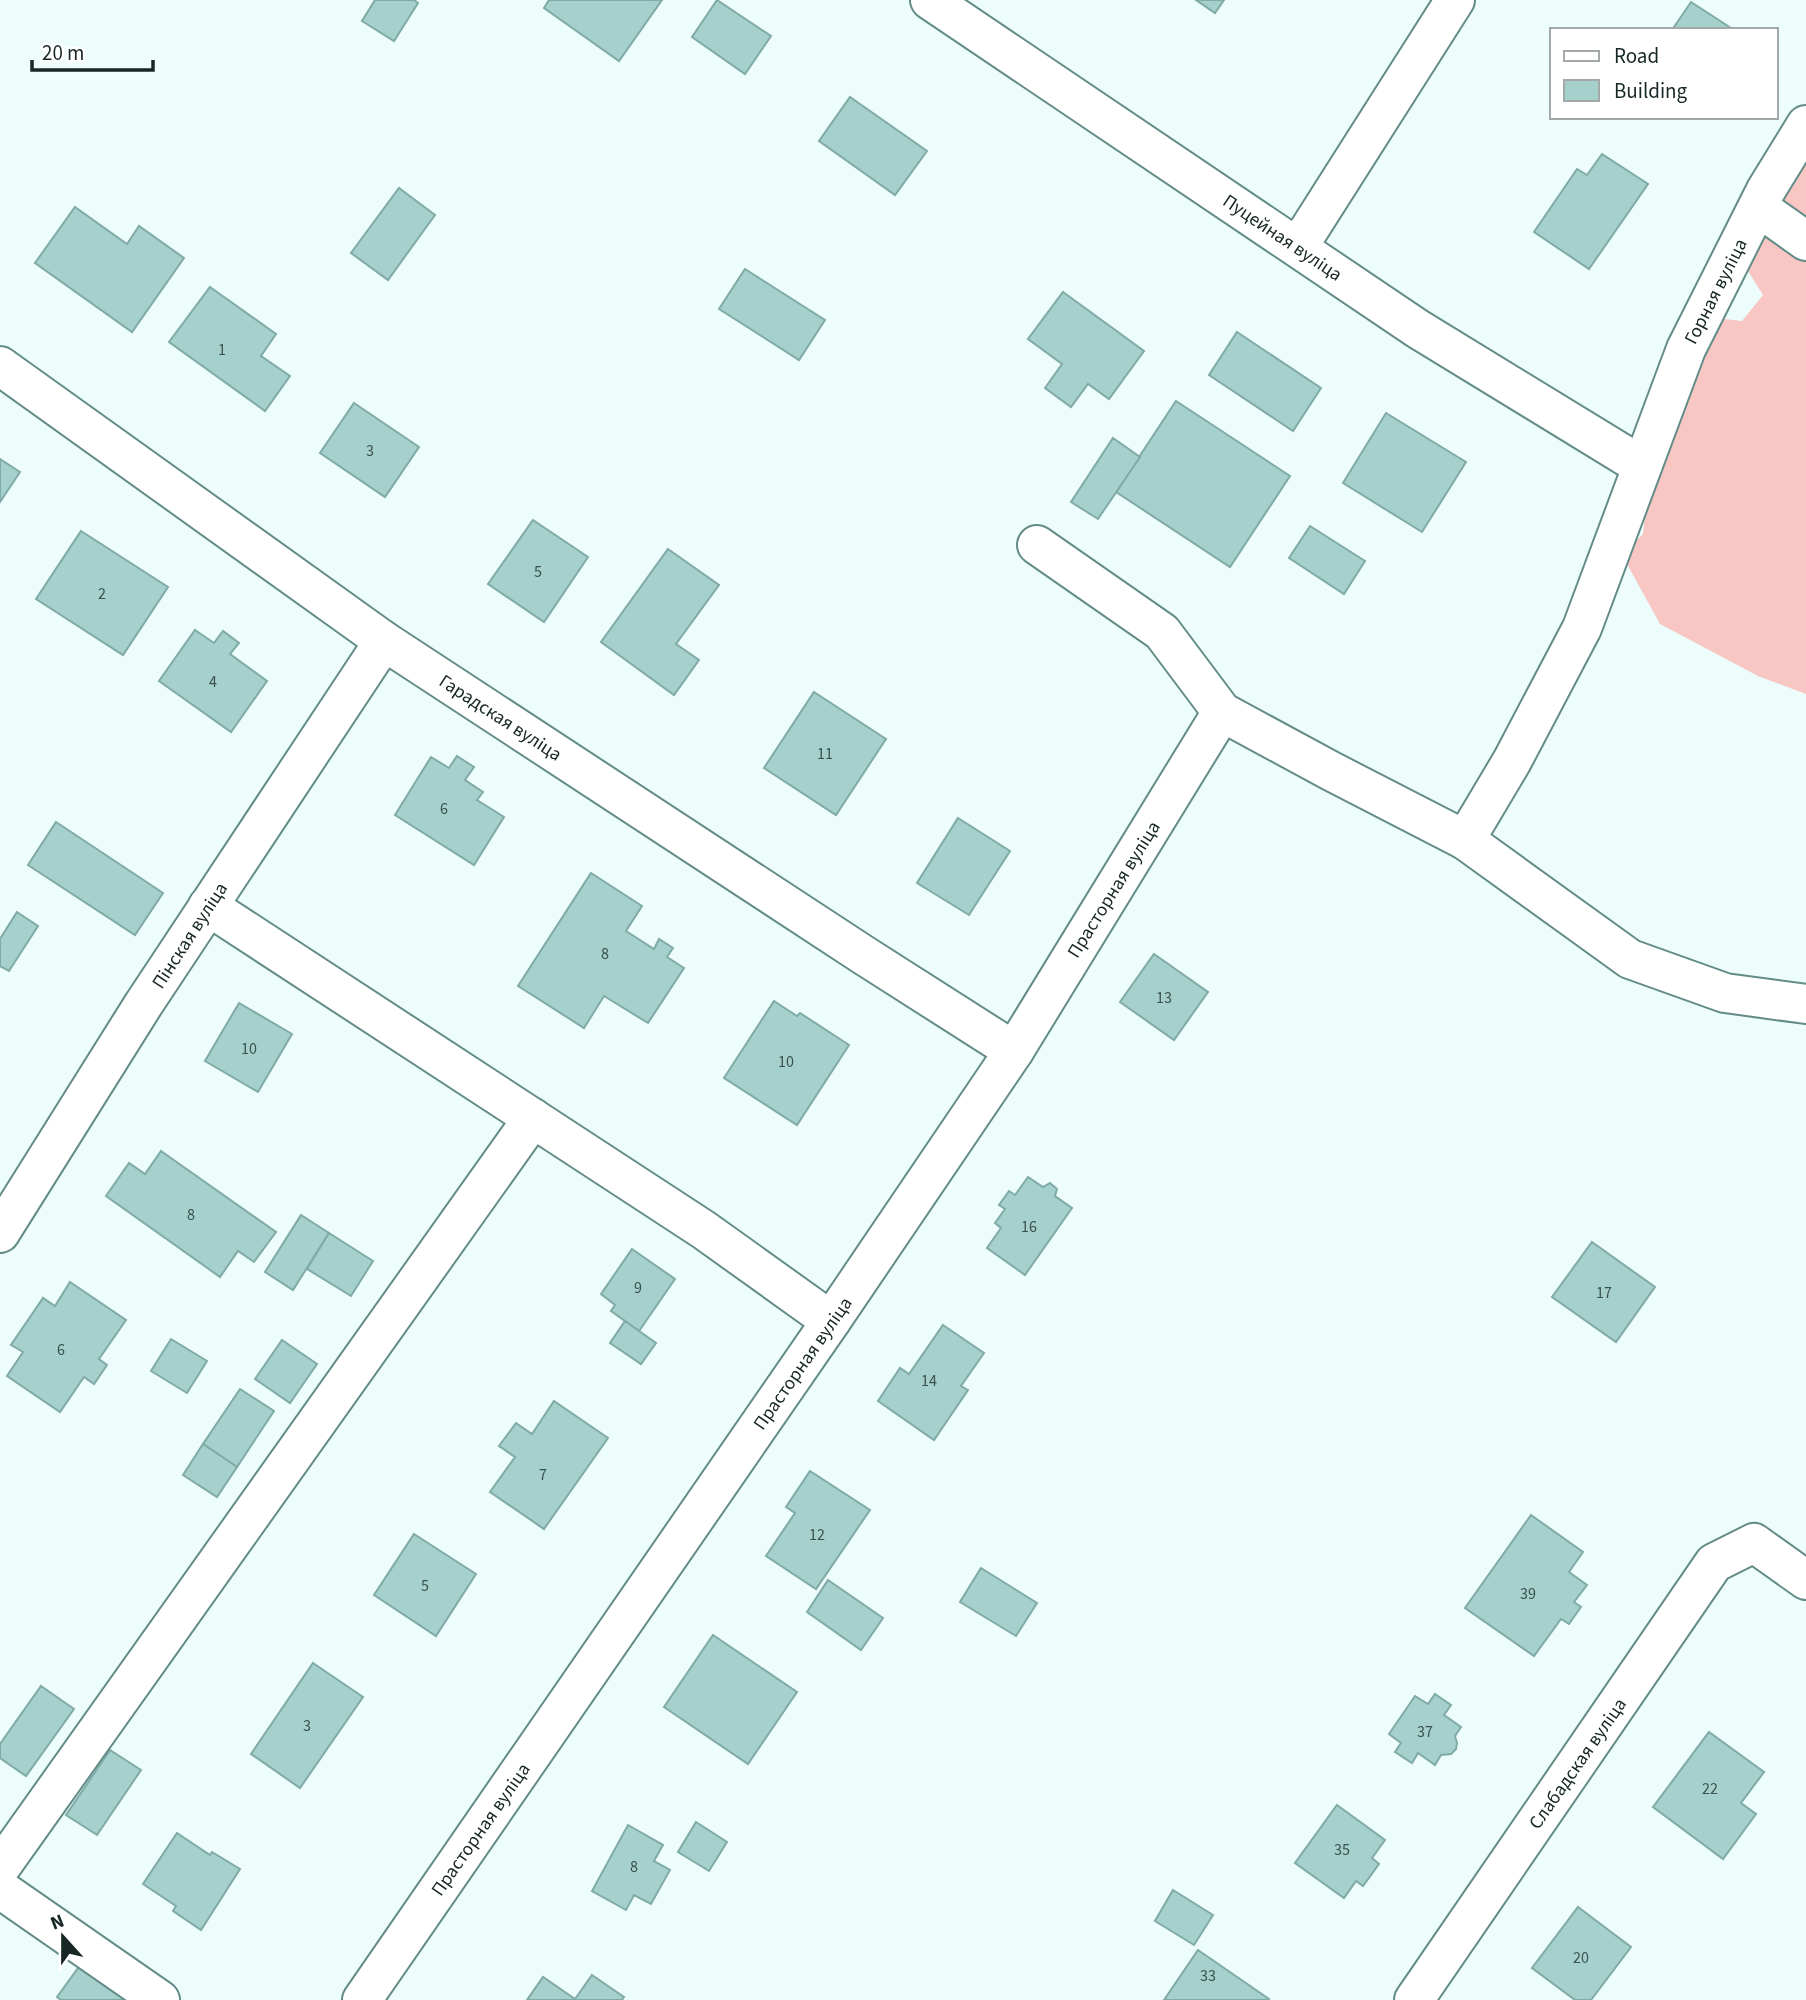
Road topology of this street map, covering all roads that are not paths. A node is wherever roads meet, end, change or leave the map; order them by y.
1 (930, 0) edge
2 (1455, 0) edge
3 (970, 10) edge
4 (1806, 125) edge
5 (1758, 207) junction
6 (1806, 241) edge
7 (1298, 247) junction
8 (0, 366) edge
9 (1642, 466) junction
10 (1037, 545) dead end
11 (384, 640) junction
12 (1222, 712) junction
13 (1465, 840) junction
14 (208, 906) junction
15 (1806, 1004) edge
16 (1014, 1051) junction
17 (533, 1118) junction
18 (0, 1233) edge
19 (831, 1321) junction
20 (1806, 1580) edge
21 (0, 1868) edge
22 (0, 1889) edge
23 (160, 2000) edge
24 (362, 2000) edge
25 (1414, 2000) edge

1 - 3 street, Пуцейная вуліца
2 - 7 street
3 - 7 street, Пуцейная вуліца
4 - 5 street, Горная вуліца
5 - 6 street
5 - 9 street, Горная вуліца
7 - 9 street, Пуцейная вуліца
8 - 11 street, Гарадская вуліца
9 - 13 street, Горная вуліца
10 - 12 street
11 - 14 street, Пінская вуліца
11 - 16 street, Гарадская вуліца
12 - 13 street
12 - 16 street, Прасторная вуліца
13 - 15 street
14 - 17 street
14 - 18 street, Пінская вуліца
16 - 19 street, Прасторная вуліца
17 - 19 street
17 - 21 street
19 - 24 street, Прасторная вуліца
20 - 25 street, Слабадская вуліца
22 - 23 street

